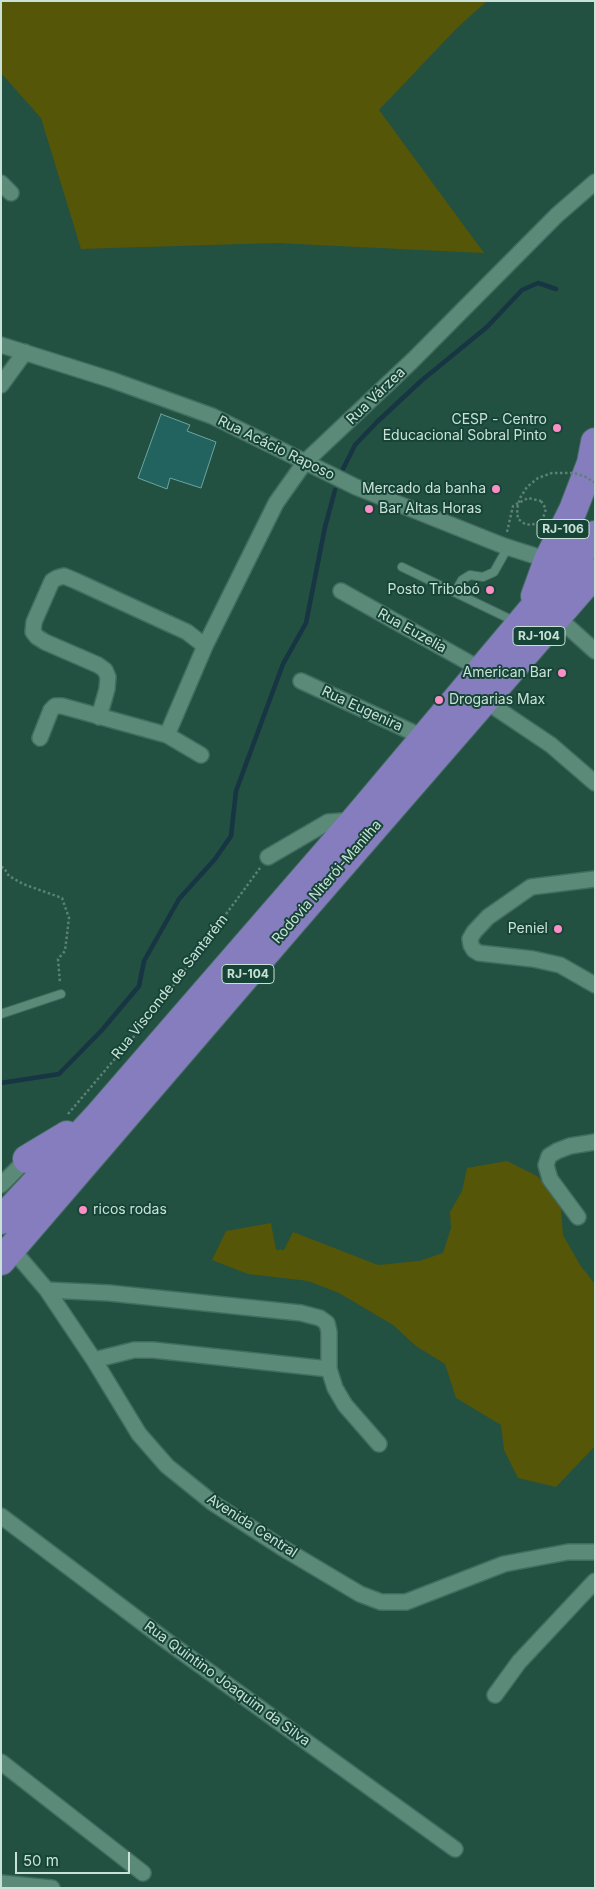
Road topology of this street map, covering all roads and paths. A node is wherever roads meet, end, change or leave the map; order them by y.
1 (595, 182) edge
2 (1, 345) edge
3 (25, 352) junction
4 (1, 385) edge
5 (595, 442) edge
6 (305, 462) junction
7 (595, 483) edge
8 (595, 535) edge
9 (506, 546) junction
10 (548, 560) junction
11 (402, 566) dead end
12 (591, 580) edge
13 (341, 591) dead end
14 (455, 592) junction
15 (556, 616) junction
16 (525, 619) junction
17 (205, 646) junction
18 (595, 651) edge
19 (482, 670) junction
20 (301, 681) dead end
21 (484, 700) junction
22 (99, 717) junction
23 (167, 735) junction
24 (423, 737) junction
25 (40, 738) dead end
26 (201, 756) dead end
27 (595, 783) edge
28 (355, 820) junction
29 (268, 857) joint
30 (1, 867) edge
31 (595, 879) edge
32 (595, 985) edge
33 (61, 994) joint
34 (1, 1014) edge
35 (66, 1116) dead end
36 (98, 1116) junction
37 (595, 1142) edge
38 (27, 1160) joint
39 (1, 1185) edge
40 (578, 1217) dead end
41 (1, 1220) edge
42 (7, 1255) edge
43 (47, 1290) junction
44 (94, 1360) junction
45 (329, 1369) junction
46 (379, 1444) dead end
47 (1, 1516) edge
48 (595, 1552) edge
49 (595, 1581) edge
50 (495, 1695) dead end
51 (1, 1762) edge
52 (455, 1849) dead end
53 (143, 1873) dead end
54 (1, 1883) edge
55 (52, 1888) edge

1 - 6 street, Rua Várzea
2 - 3 street, Rua Acácio Raposo
3 - 4 street
3 - 6 street, Rua Acácio Raposo
5 - 10 highway, RJ-106
6 - 9 street, Rua Acácio Raposo
6 - 17 street, Rua Várzea
7 - 9 path, bridge
8 - 16 highway, Rodovia Niterói-Manilha / RJ-104
9 - 10 street, Rua Acácio Raposo
9 - 14 lane
10 - 16 highway, RJ-106
11 - 14 lane
12 - 15 highway, Rodovia Niterói-Manilha / RJ-104
13 - 19 street, Rua Euzelia
14 - 16 lane
15 - 18 street
15 - 21 highway, Rodovia Niterói-Manilha / RJ-104
16 - 19 highway, Rodovia Niterói-Manilha / RJ-104
17 - 22 street
17 - 23 street, Rua Várzea
19 - 24 highway, Rodovia Niterói-Manilha / RJ-104
20 - 24 street, Rua Eugenira
21 - 27 street
21 - 42 highway, Rodovia Niterói-Manilha / RJ-104
22 - 23 street
22 - 25 street
23 - 26 street
24 - 28 highway, Rodovia Niterói-Manilha / RJ-104
28 - 29 street
28 - 36 highway, Rodovia Niterói-Manilha / RJ-104
29 - 35 path, Rua Visconde de Santarém
30 - 33 path
31 - 32 street
33 - 34 lane
36 - 38 highway
36 - 41 highway, Rodovia Niterói-Manilha / RJ-104
37 - 40 street
38 - 39 street
42 - 43 street, Avenida Central
43 - 44 street, Avenida Central
43 - 45 street
44 - 45 street
44 - 48 street, Avenida Central
45 - 46 street
47 - 52 street, Rua Quintino Joaquim da Silva
49 - 50 street
51 - 53 street
54 - 55 street

